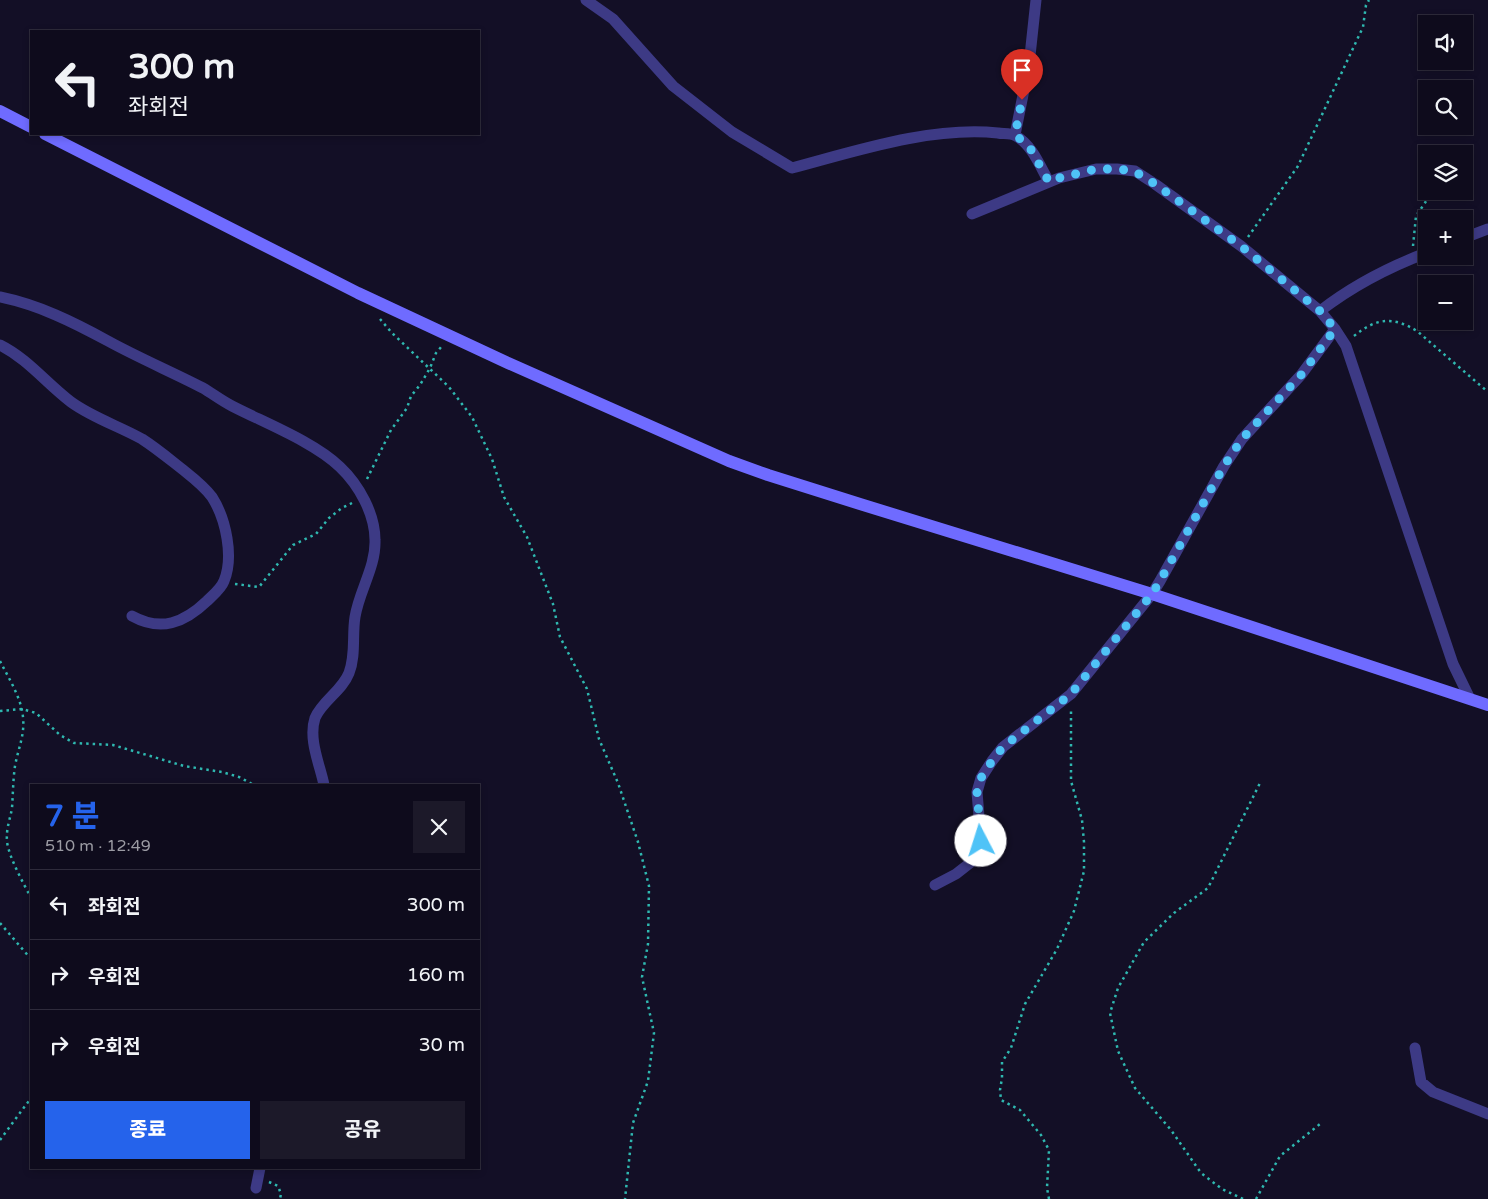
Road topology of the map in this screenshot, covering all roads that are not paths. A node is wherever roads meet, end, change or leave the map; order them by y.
1 (586, 0) edge
2 (1036, 0) edge
3 (0, 111) edge
4 (30, 126) edge
5 (47, 135) edge
6 (1015, 135) junction
7 (1049, 182) junction
8 (972, 214) dead end
9 (1488, 229) edge
10 (1473, 235) edge
11 (1418, 256) edge
12 (0, 297) edge
13 (1320, 311) junction
14 (1335, 329) junction
15 (0, 345) edge
16 (1152, 594) junction
17 (132, 616) dead end
18 (1470, 699) junction
19 (1488, 704) edge
20 (324, 784) edge
21 (935, 885) dead end
22 (1415, 1048) dead end
23 (1488, 1114) edge

1 - 6 street
2 - 6 street
3 - 4 main road
5 - 16 main road
6 - 7 street
7 - 8 street
7 - 13 street
9 - 10 street
11 - 13 street
12 - 20 street
13 - 14 street
14 - 16 street
14 - 18 street
15 - 17 street
16 - 18 main road
16 - 21 street
18 - 19 main road
22 - 23 street

